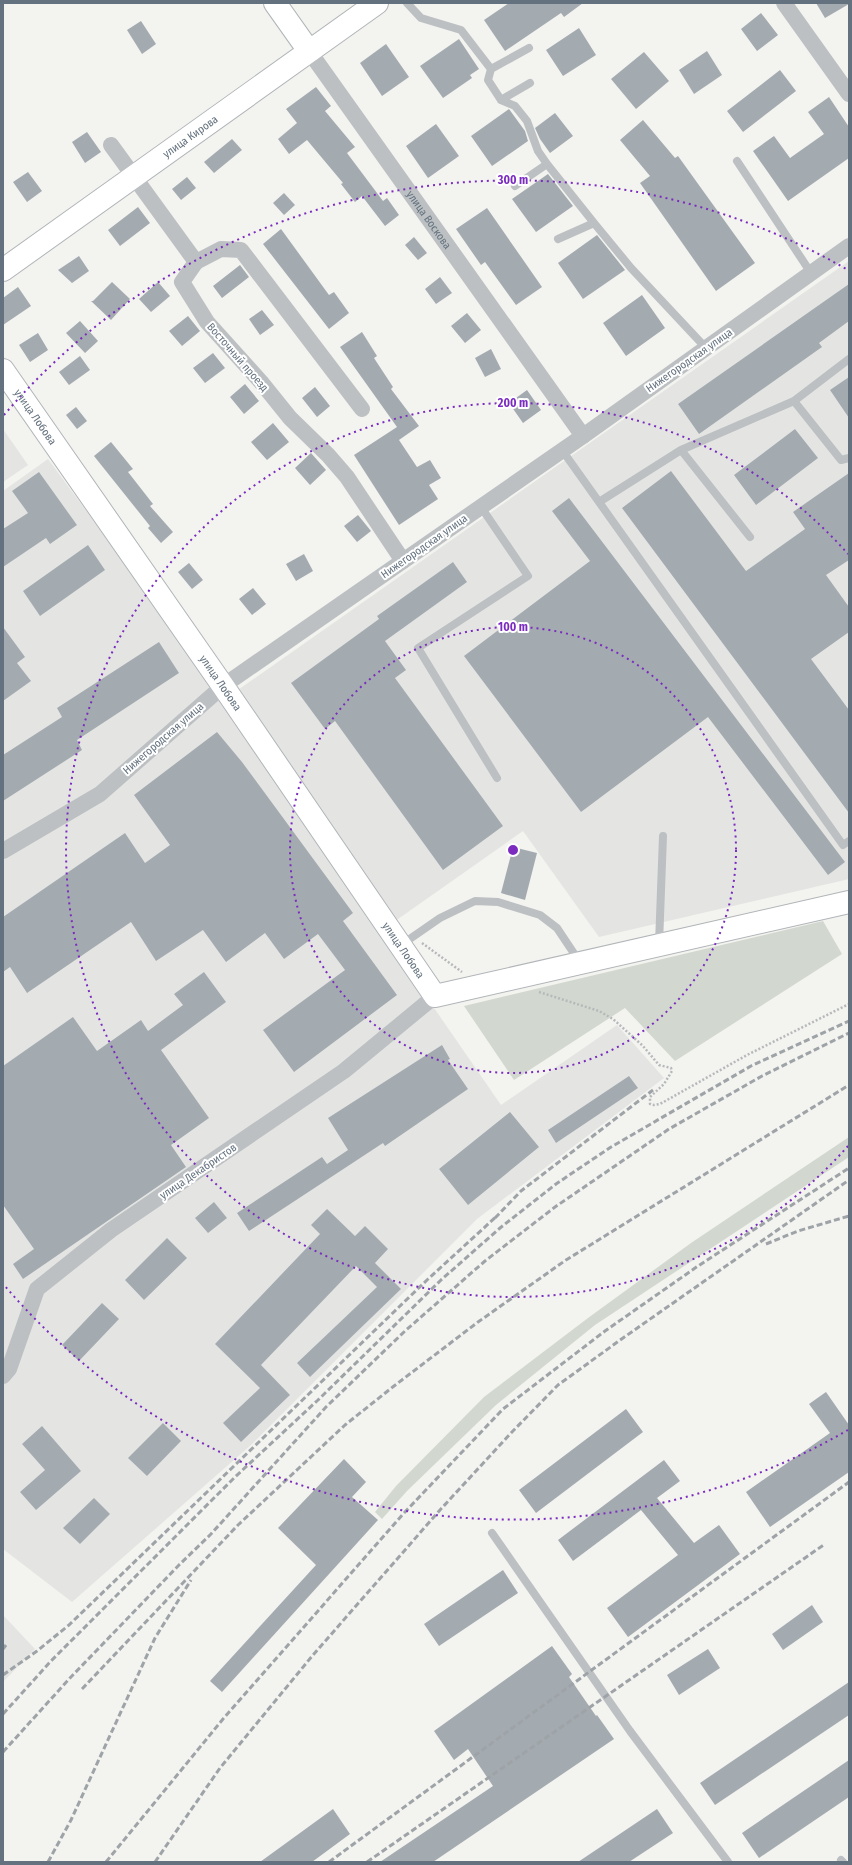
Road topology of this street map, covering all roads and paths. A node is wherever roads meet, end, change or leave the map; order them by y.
1 (276, 3) edge
2 (377, 3) edge
3 (408, 3) edge
4 (784, 3) edge
5 (529, 48) dead end
6 (309, 51) junction
7 (490, 69) junction
8 (530, 83) dead end
9 (849, 94) edge
10 (501, 100) junction
11 (111, 145) dead end
12 (737, 161) dead end
13 (547, 164) junction
14 (132, 177) junction
15 (515, 186) dead end
16 (594, 223) junction
17 (558, 239) dead end
18 (849, 246) edge
19 (196, 262) junction
20 (3, 270) edge
21 (811, 273) junction
22 (706, 348) junction
23 (849, 359) edge
24 (3, 370) edge
25 (794, 401) junction
26 (362, 409) dead end
27 (583, 436) junction
28 (562, 450) junction
29 (681, 450) junction
30 (849, 458) edge
31 (599, 502) junction
32 (481, 507) junction
33 (750, 537) dead end
34 (403, 561) junction
35 (223, 686) junction
36 (497, 778) dead end
37 (663, 836) dead end
38 (849, 841) edge
39 (3, 851) edge
40 (849, 902) edge
41 (407, 941) junction
42 (659, 945) junction
43 (580, 963) junction
44 (481, 986) junction
45 (533, 990) dead end
46 (435, 996) junction
47 (849, 1004) edge
48 (3, 1376) edge
49 (492, 1533) dead end
50 (728, 1862) edge

1 - 6 street, улица Воскова
2 - 6 street, улица Кирова
3 - 7 lane
4 - 9 street
5 - 7 lane
6 - 14 street, улица Кирова
6 - 27 street, улица Воскова
7 - 10 lane
8 - 10 lane
10 - 13 lane
11 - 14 street
12 - 21 lane
13 - 15 lane
13 - 16 lane
14 - 19 street
14 - 20 street, улица Кирова
16 - 17 lane
16 - 22 lane
18 - 21 street, Нижегородская улица
19 - 26 street
19 - 34 street, Восточный проезд
21 - 22 street, Нижегородская улица
22 - 27 street, Нижегородская улица
23 - 25 lane
24 - 35 street, улица Лобова
25 - 29 lane
25 - 30 lane
27 - 28 street, Нижегородская улица
28 - 31 lane
28 - 32 street, Нижегородская улица
29 - 31 lane
29 - 33 lane
31 - 38 lane
32 - 34 street, Нижегородская улица
32 - 36 lane
34 - 35 street, Нижегородская улица
35 - 39 street, Нижегородская улица
35 - 41 street, улица Лобова
37 - 42 lane
40 - 42 street
41 - 43 lane
41 - 44 path
41 - 46 street, улица Лобова
42 - 43 street
43 - 44 street
44 - 46 street
45 - 47 path
46 - 48 street, улица Декабристов
49 - 50 lane

